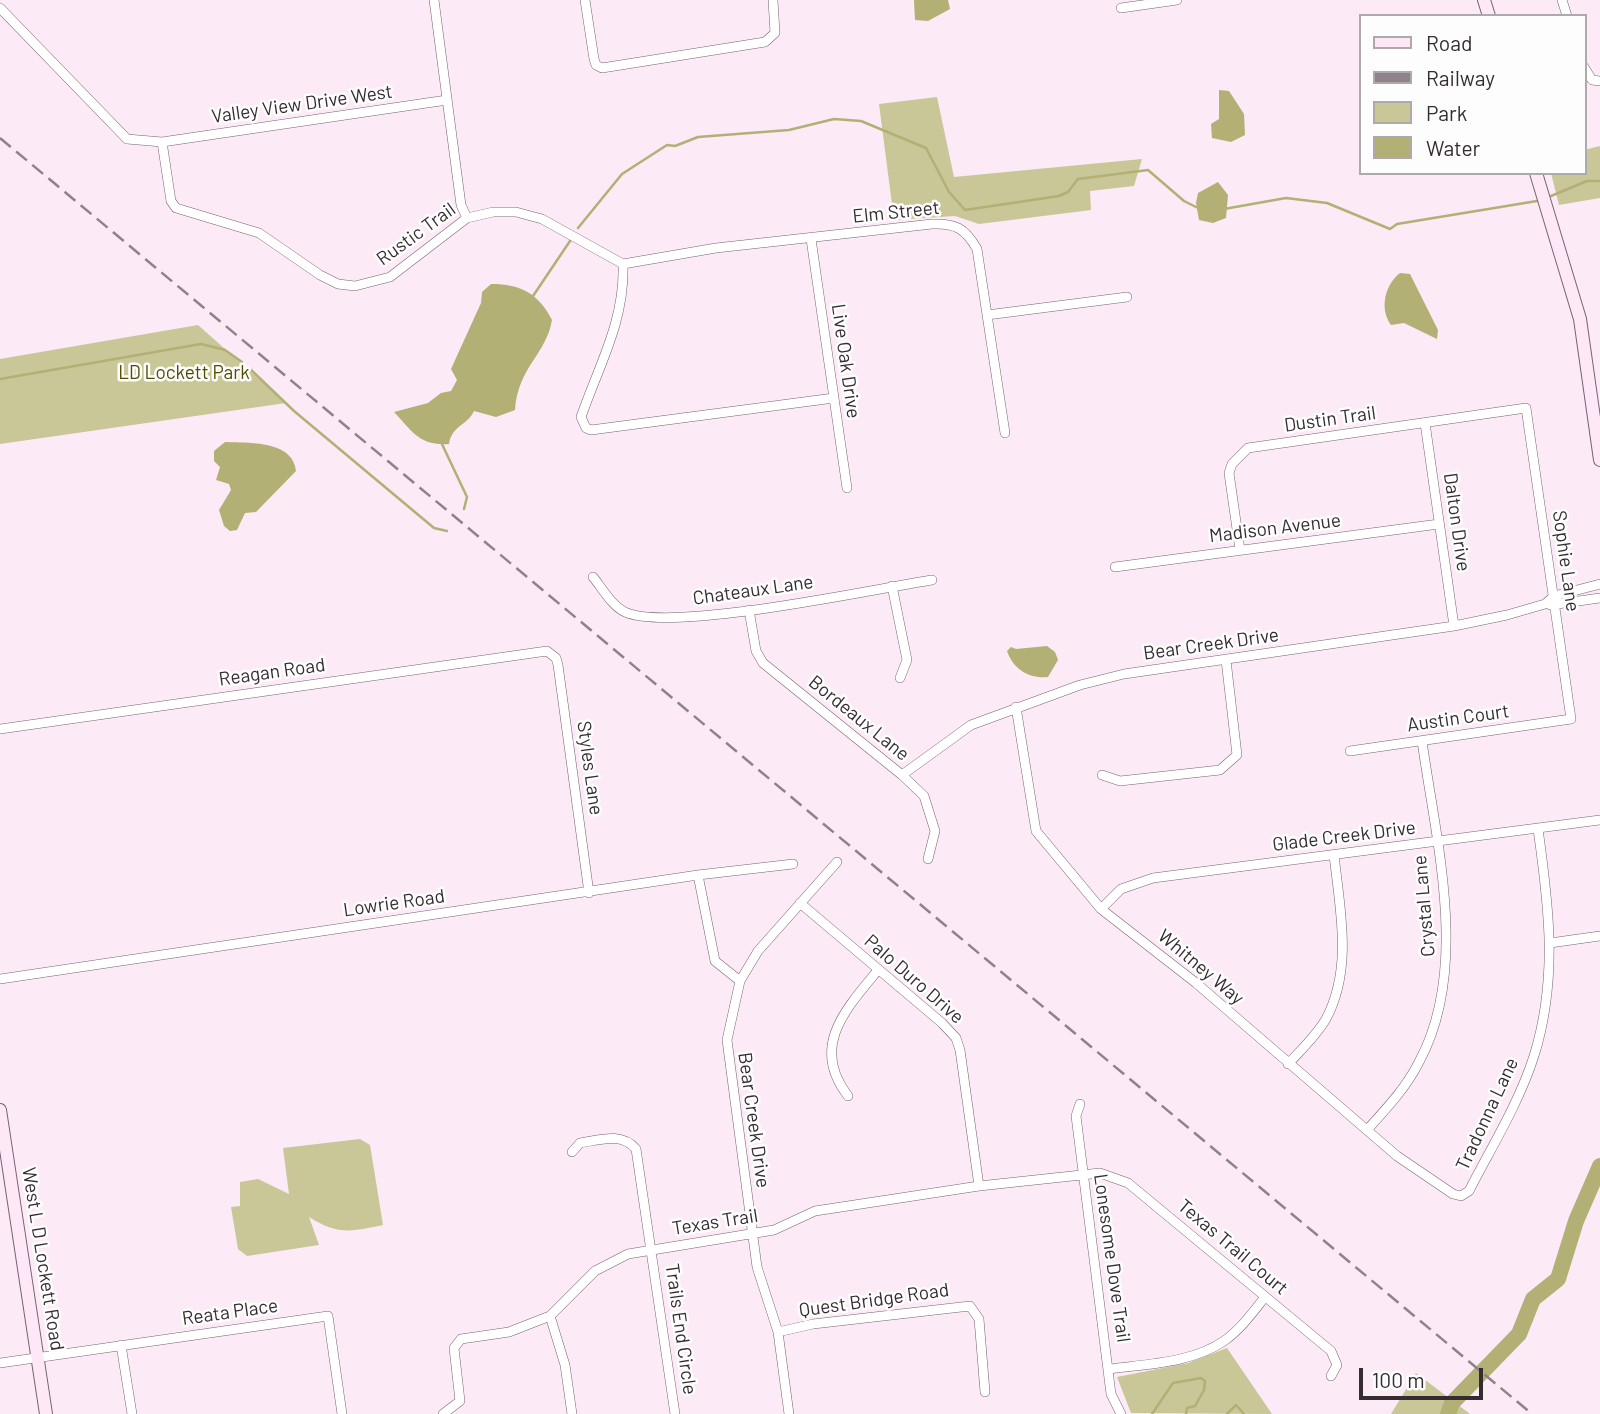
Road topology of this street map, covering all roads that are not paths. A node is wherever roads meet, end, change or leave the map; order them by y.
1 (434, 0) edge
2 (585, 0) edge
3 (773, 0) edge
4 (1177, 0) edge
5 (0, 8) edge
6 (1121, 8) dead end
7 (1586, 70) edge
8 (1600, 81) edge
9 (447, 100) junction
10 (162, 142) junction
11 (1537, 175) edge
12 (467, 218) junction
13 (811, 239) junction
14 (623, 264) junction
15 (1128, 297) dead end
16 (987, 315) junction
17 (834, 398) junction
18 (1527, 408) joint
19 (1425, 423) junction
20 (1005, 433) dead end
21 (1600, 460) edge
22 (847, 488) dead end
23 (1439, 524) junction
24 (1240, 550) junction
25 (1115, 567) dead end
26 (593, 578) dead end
27 (932, 580) dead end
28 (1600, 584) edge
29 (892, 586) junction
30 (1554, 596) junction
31 (1600, 598) edge
32 (1545, 604) junction
33 (1555, 606) junction
34 (749, 610) junction
35 (1454, 626) junction
36 (549, 652) joint
37 (1226, 660) junction
38 (900, 678) dead end
39 (1016, 707) junction
40 (1571, 719) joint
41 (0, 729) edge
42 (1422, 741) junction
43 (1350, 751) dead end
44 (902, 775) junction
45 (1102, 775) dead end
46 (1600, 820) edge
47 (1538, 829) junction
48 (1435, 842) junction
49 (1334, 855) junction
50 (928, 859) dead end
51 (837, 862) dead end
52 (793, 864) dead end
53 (698, 875) junction
54 (589, 892) junction
55 (800, 903) junction
56 (1101, 909) junction
57 (1600, 936) edge
58 (1550, 943) junction
59 (878, 970) junction
60 (0, 979) edge
61 (740, 981) junction
62 (1288, 1064) junction
63 (848, 1097) dead end
64 (1080, 1104) dead end
65 (0, 1110) edge
66 (1367, 1130) junction
67 (572, 1152) dead end
68 (1083, 1176) junction
69 (6, 1183) edge
70 (979, 1186) junction
71 (1456, 1195) joint
72 (752, 1233) junction
73 (651, 1250) junction
74 (1265, 1297) junction
75 (550, 1316) junction
76 (778, 1332) junction
77 (121, 1345) junction
78 (38, 1357) junction
79 (0, 1363) edge
80 (1109, 1369) junction
81 (1331, 1376) dead end
82 (985, 1392) dead end
83 (46, 1414) edge
84 (132, 1414) edge
85 (342, 1414) edge
86 (443, 1414) edge
87 (572, 1414) edge
88 (675, 1414) edge
89 (789, 1414) edge
90 (1121, 1414) edge

1 - 9 street
2 - 3 street
4 - 6 street
5 - 10 street, Valley View Drive West
7 - 8 street
9 - 10 street, Valley View Drive West
9 - 12 street
10 - 12 street, Rustic Trail
11 - 21 main road
12 - 14 street, Rustic Trail
13 - 14 street, Elm Street
13 - 16 street, Elm Street
13 - 17 street, Live Oak Drive
14 - 17 street
15 - 16 street
16 - 20 street, Elm Street
17 - 22 street, Live Oak Drive
18 - 19 street, Dustin Trail
18 - 30 street, Sophie Lane
19 - 23 street, Dalton Drive
19 - 24 street, Dustin Trail
23 - 24 street, Madison Avenue
23 - 35 street, Dalton Drive
24 - 25 street, Madison Avenue
26 - 34 street, Chateaux Lane
27 - 29 street, Chateaux Lane
28 - 30 street, Bear Creek Drive
29 - 34 street, Chateaux Lane
29 - 38 street
30 - 32 street, Bear Creek Drive
30 - 33 street, Sophie Lane
31 - 33 street, Bear Creek Drive
32 - 33 street, Bear Creek Drive
32 - 35 street, Bear Creek Drive
33 - 40 street, Sophie Lane
34 - 44 street, Bordeaux Lane
35 - 37 street, Bear Creek Drive
36 - 41 street, Reagan Road
36 - 54 street, Styles Lane
37 - 39 street, Bear Creek Drive
37 - 45 street
39 - 44 street, Bear Creek Drive
39 - 56 street, Whitney Way
40 - 42 street, Austin Court
42 - 43 street, Austin Court
42 - 48 street, Crystal Lane
44 - 50 street, Bordeaux Lane
46 - 47 street, Glade Creek Drive
47 - 48 street, Glade Creek Drive
47 - 58 street, Tradonna Lane
48 - 49 street, Glade Creek Drive
48 - 66 street, Crystal Lane
49 - 56 street, Glade Creek Drive
49 - 62 street
51 - 55 street, Bear Creek Drive
52 - 53 street, Lowrie Road
53 - 54 street, Lowrie Road
53 - 61 street
54 - 60 street, Lowrie Road
55 - 59 street, Palo Duro Drive
55 - 61 street, Bear Creek Drive
56 - 62 street, Whitney Way
57 - 58 street
58 - 71 street, Tradonna Lane
59 - 63 street
59 - 70 street, Palo Duro Drive
61 - 72 street, Bear Creek Drive
62 - 66 street, Whitney Way
64 - 68 street, Lonesome Dove Trail
65 - 69 main road, West L D Lockett Road
66 - 71 street, Whitney Way
67 - 73 street, Trails End Circle
68 - 70 street, Texas Trail
68 - 74 street, Texas Trail Court
68 - 80 street, Lonesome Dove Trail
69 - 78 main road, West L D Lockett Road
70 - 72 street, Texas Trail
72 - 73 street, Texas Trail
72 - 76 street, Bear Creek Drive
73 - 75 street, Texas Trail
73 - 88 street, Trails End Circle
74 - 80 street
74 - 81 street, Texas Trail Court
75 - 86 street, Texas Trail
75 - 87 street
76 - 82 street, Quest Bridge Road
76 - 89 street, Bear Creek Drive
77 - 78 street, Reata Place
77 - 84 street
77 - 85 street, Reata Place
78 - 79 street, Reata Place
78 - 83 main road, West L D Lockett Road
80 - 90 street, Lonesome Dove Trail

